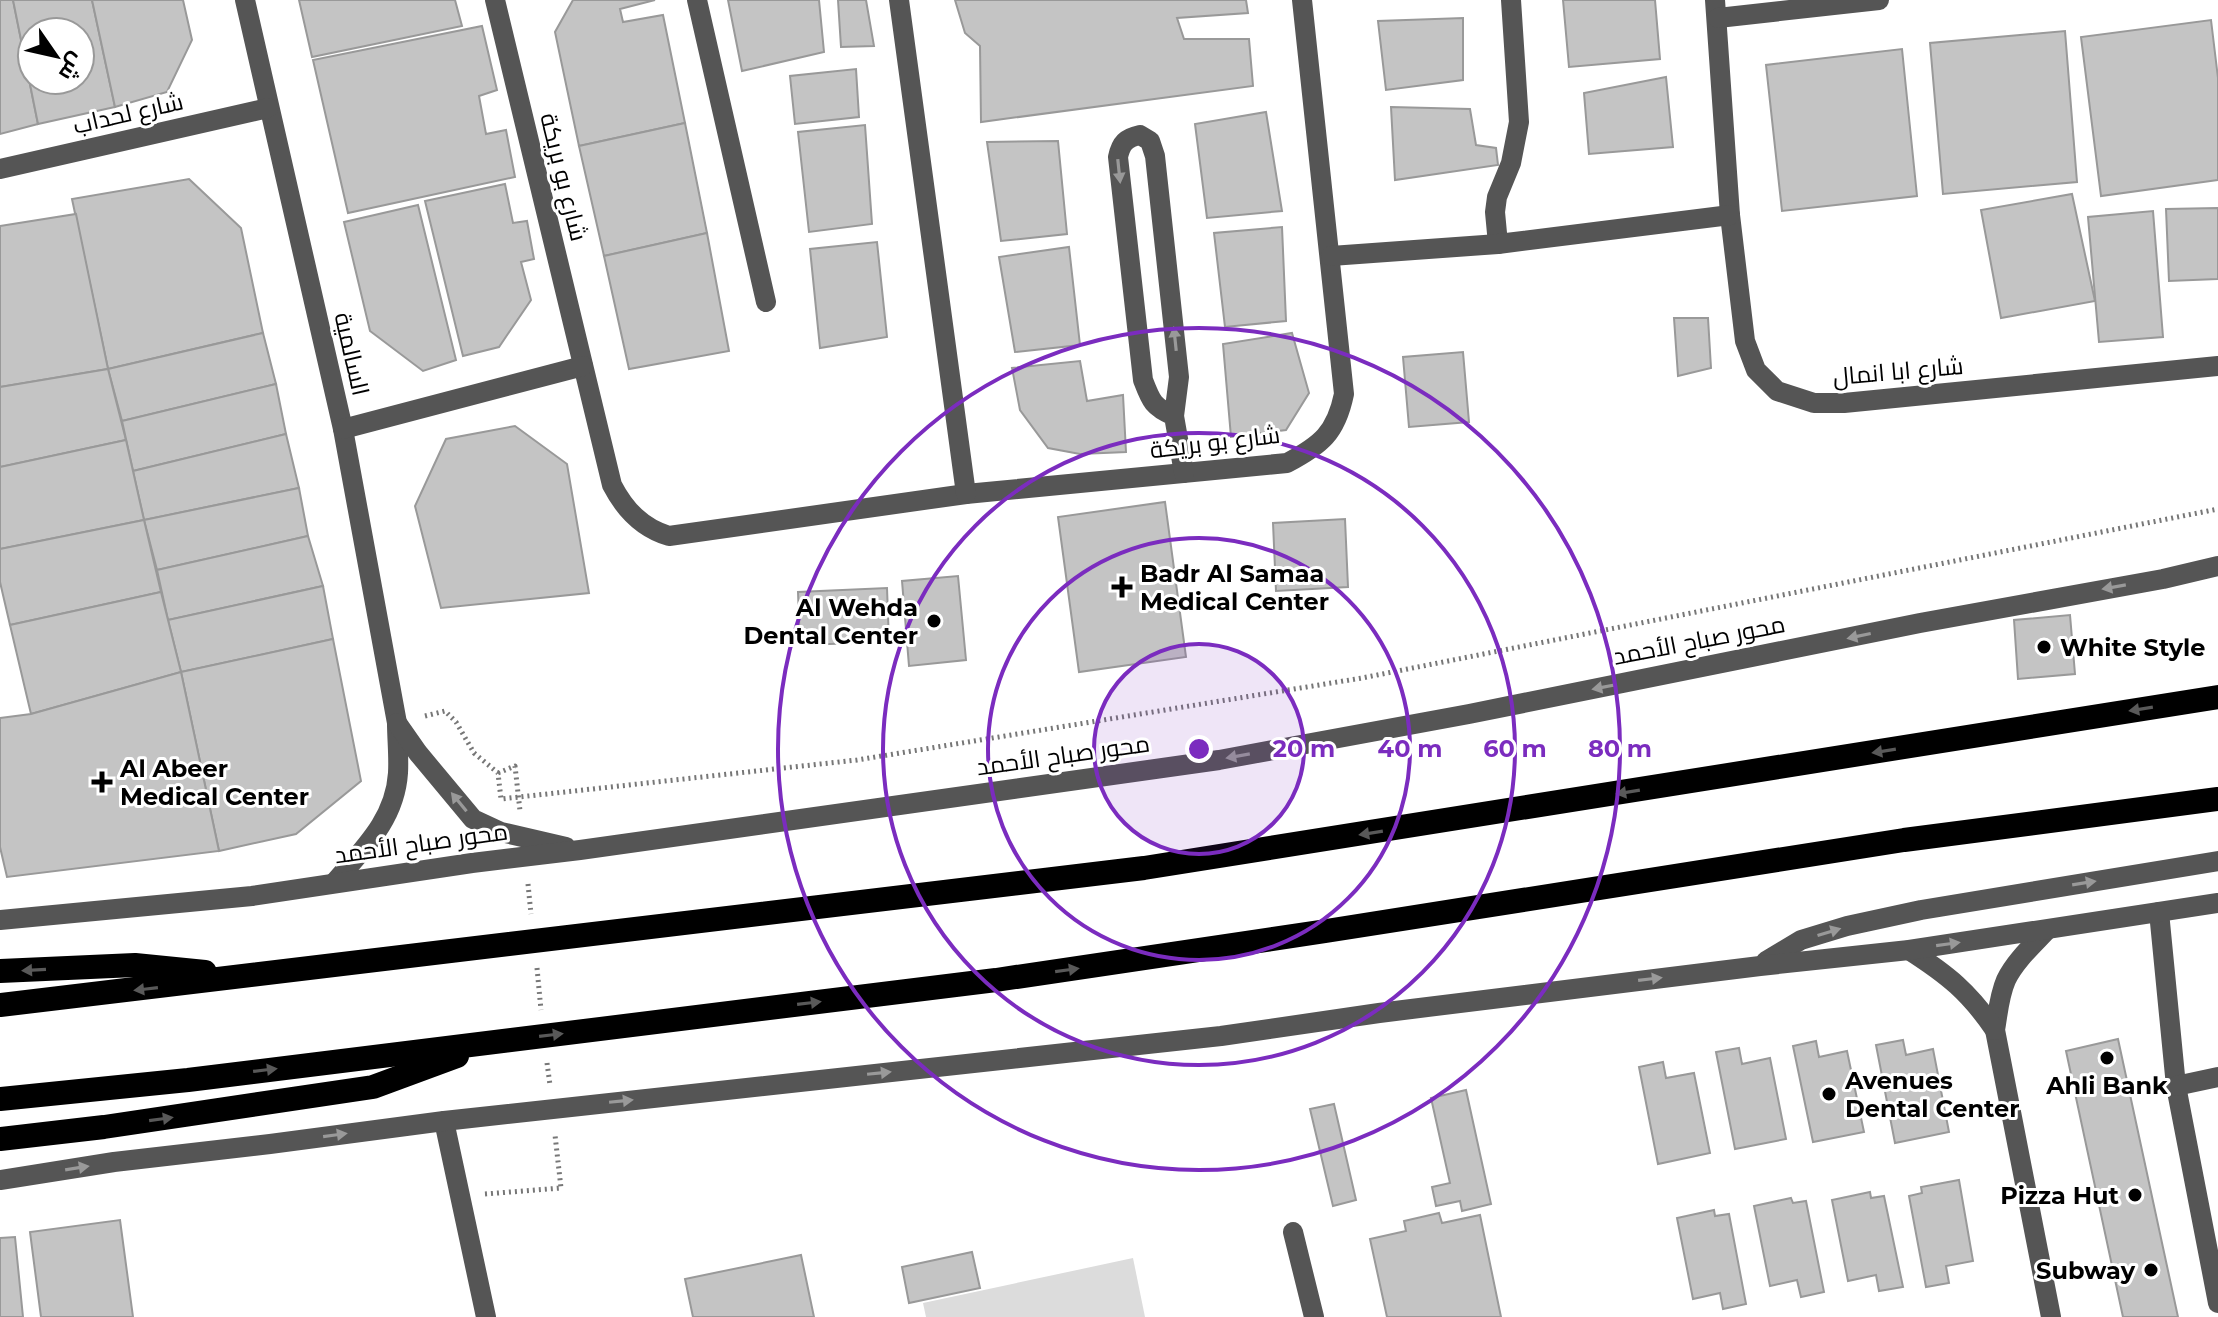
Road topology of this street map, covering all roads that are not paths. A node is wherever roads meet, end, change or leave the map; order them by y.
1 (245, 0) edge
2 (495, 0) edge
3 (697, 0) edge
4 (899, 0) edge
5 (1302, 0) edge
6 (1511, 0) edge
7 (1879, 0) edge
8 (1717, 9) edge
9 (268, 108) junction
10 (0, 169) edge
11 (1730, 215) junction
12 (1498, 244) junction
13 (1331, 256) junction
14 (1167, 269) junction
15 (1131, 274) junction
16 (766, 302) dead end
17 (583, 366) junction
18 (2218, 366) edge
19 (1174, 416) junction
20 (343, 429) junction
21 (1184, 473) junction
22 (966, 494) junction
23 (2218, 566) edge
24 (2218, 576) edge
25 (2163, 579) junction
26 (2218, 697) edge
27 (397, 723) junction
28 (2218, 799) edge
29 (580, 850) junction
30 (2218, 861) edge
31 (334, 883) junction
32 (2218, 903) edge
33 (2159, 912) junction
34 (0, 920) edge
35 (2047, 930) junction
36 (1909, 950) junction
37 (1760, 966) junction
38 (0, 971) edge
39 (251, 976) junction
40 (0, 1005) edge
41 (1995, 1030) junction
42 (495, 1042) junction
43 (2218, 1077) edge
44 (2176, 1086) junction
45 (0, 1099) edge
46 (444, 1121) junction
47 (0, 1139) edge
48 (0, 1180) edge
49 (1293, 1232) dead end
50 (2218, 1303) edge
51 (486, 1317) edge
52 (1314, 1317) edge
53 (2051, 1317) edge

1 - 9 street, السالمية
2 - 17 street, شارع بو بريكة
3 - 16 street
4 - 22 street
5 - 13 street, شارع بو بريكة
6 - 12 street
7 - 8 street, شارع ابا انمال
8 - 11 street, شارع ابا انمال
9 - 10 street, شارع لحداب
9 - 20 street, السالمية
11 - 12 street
11 - 18 street, شارع ابا انمال
12 - 13 street
13 - 21 street, شارع بو بريكة
14 - 15 street
14 -> 15 street
19 -> 14 street
15 - 19 street
17 - 20 street
17 - 22 street, شارع بو بريكة
19 - 21 street
20 - 27 street, السالمية
21 - 22 street, شارع بو بريكة
23 - 25 street, محور صباح الأحمد
24 - 25 street
25 -> 29 street, محور صباح الأحمد
26 -> 39 highway
29 -> 27 street, السالمية
27 - 31 street, السالمية
42 -> 28 highway
29 - 31 street, محور صباح الأحمد
37 -> 30 street
31 - 34 street, محور صباح الأحمد
32 - 33 street
33 - 35 street
33 - 44 street
36 -> 35 street
35 - 41 street
36 - 37 street
36 - 41 street
46 -> 37 street
39 -> 38 highway
39 -> 40 highway
41 - 53 street
45 -> 42 highway
47 -> 42 highway
43 - 44 street
44 - 50 street
48 -> 46 street
46 - 51 street
49 - 52 street

